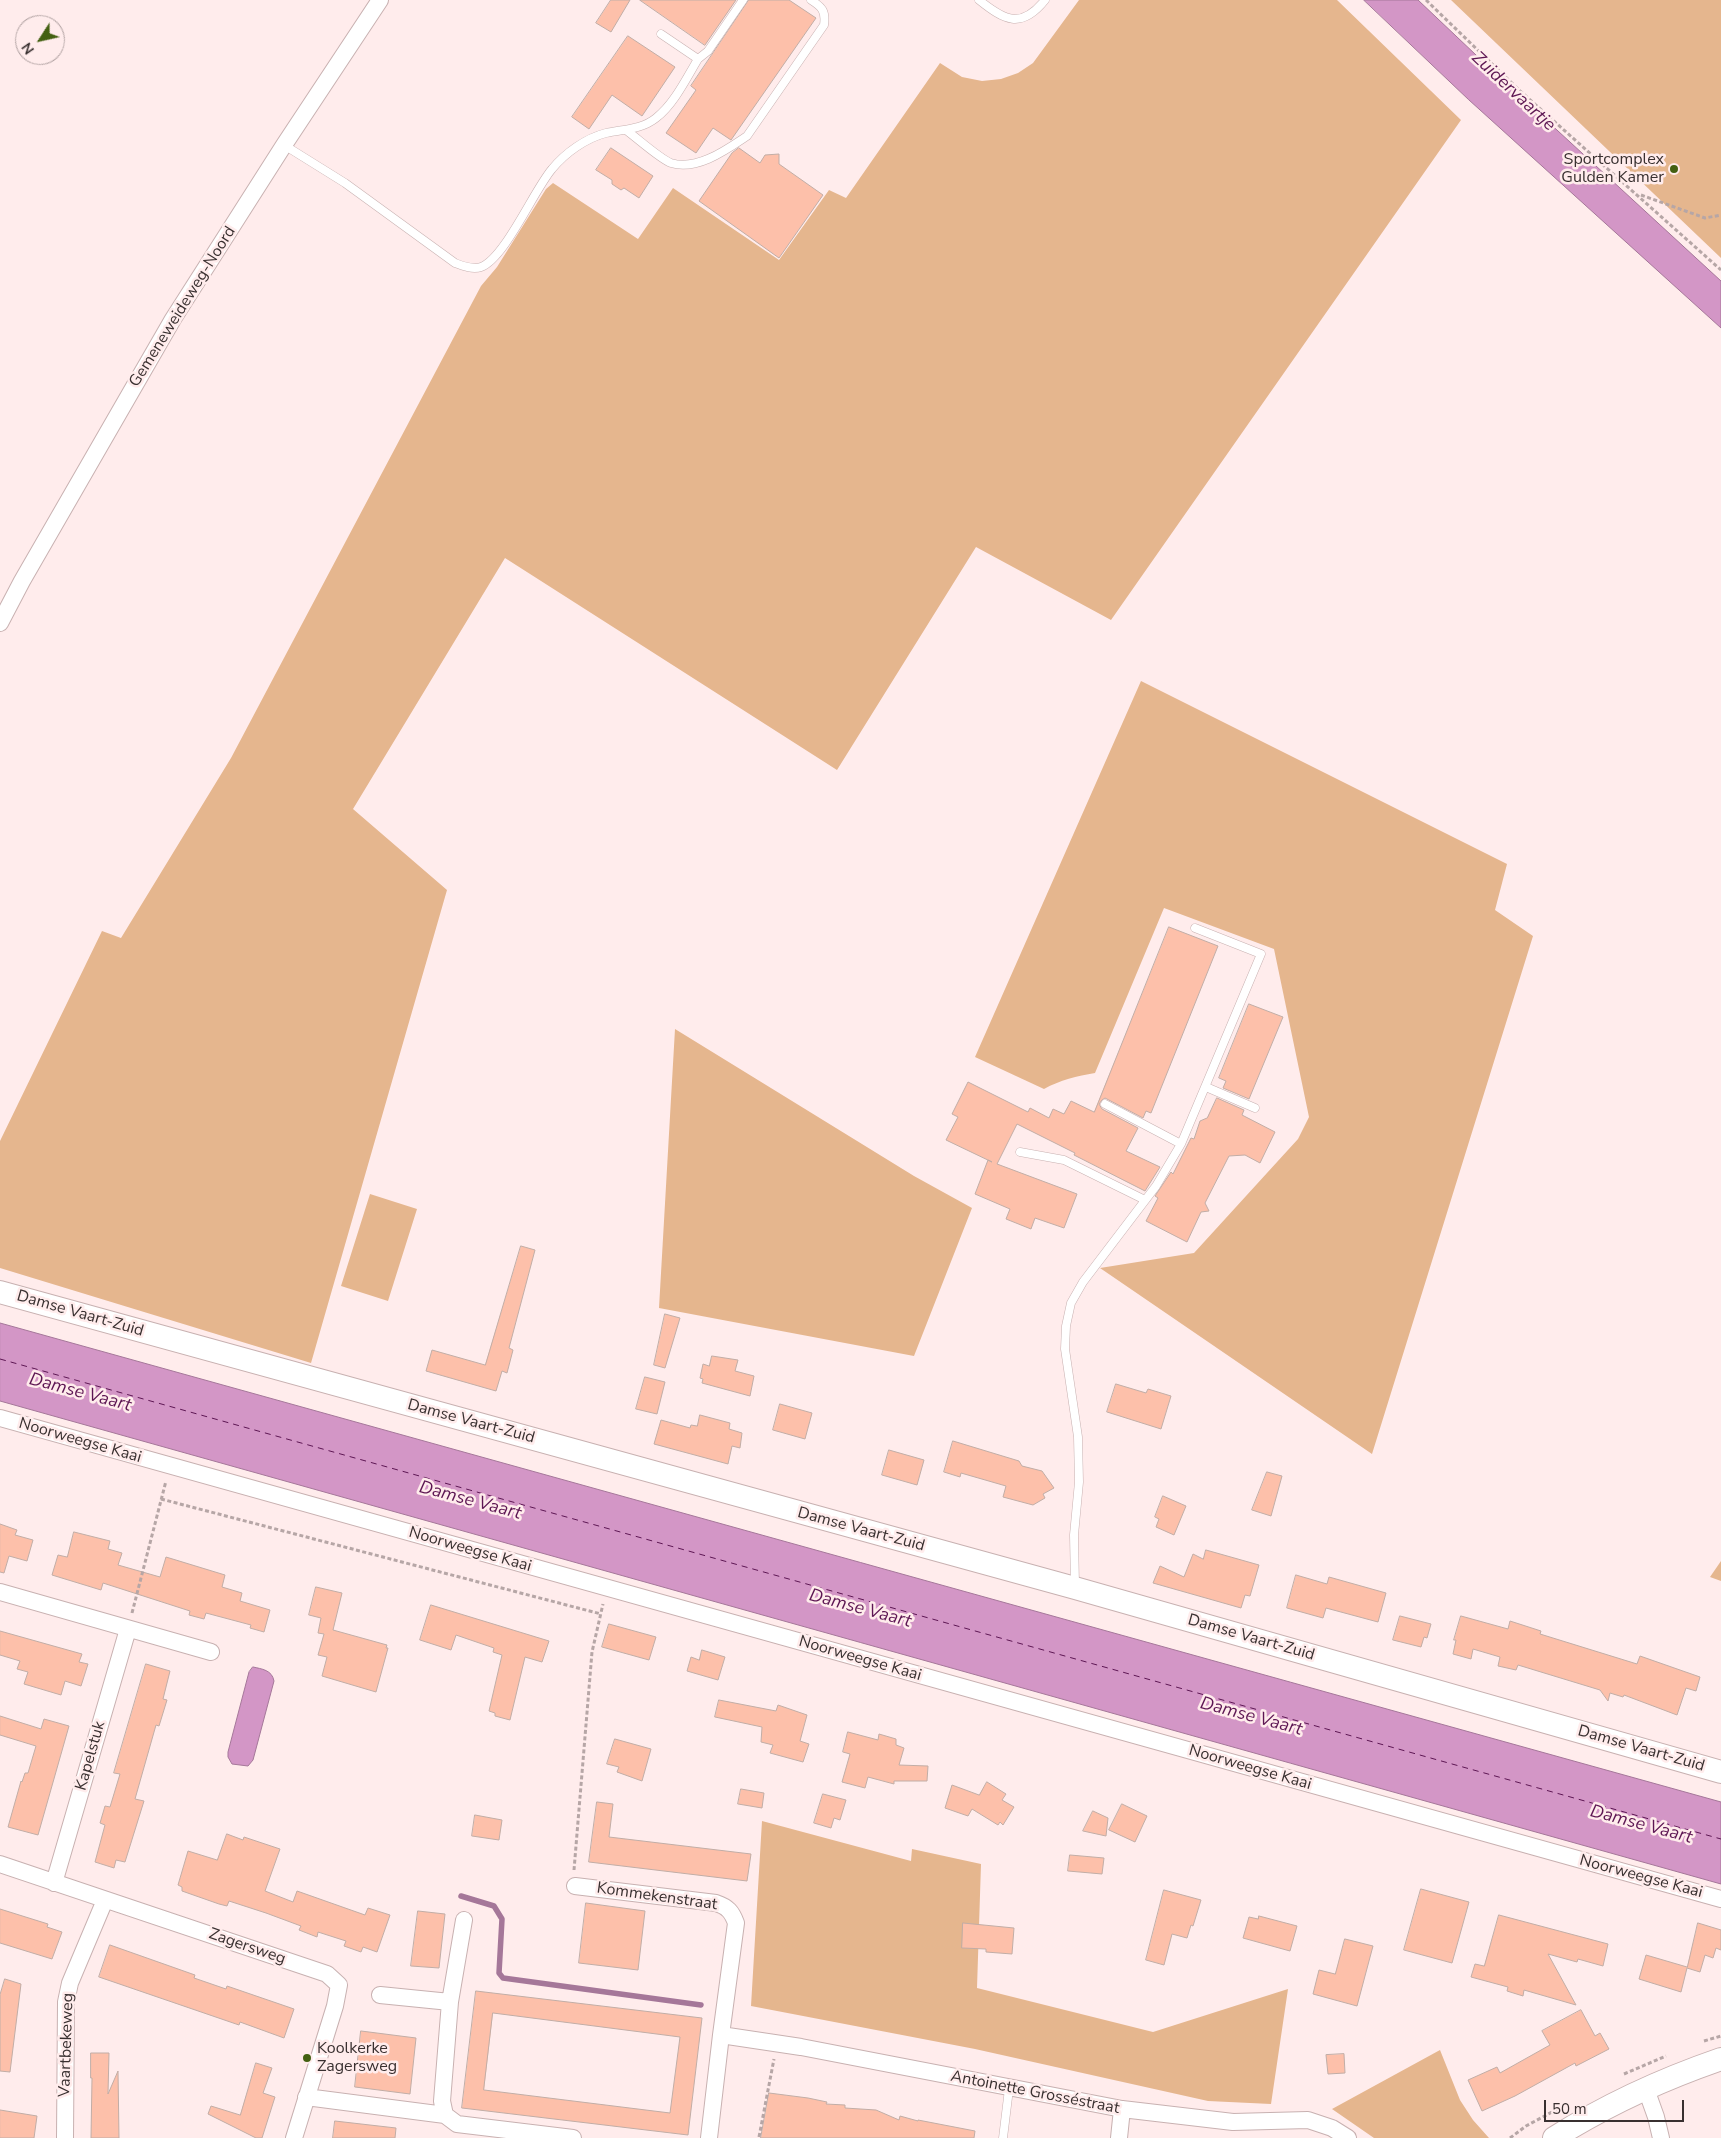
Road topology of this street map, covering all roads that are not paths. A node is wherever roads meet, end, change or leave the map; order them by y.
1 (380, 0) edge
2 (743, 0) edge
3 (811, 0) edge
4 (979, 0) edge
5 (1045, 0) edge
6 (661, 34) dead end
7 (698, 59) junction
8 (626, 130) junction
9 (284, 144) junction
10 (0, 623) edge
11 (1195, 928) dead end
12 (1206, 1087) junction
13 (1105, 1104) dead end
14 (1254, 1108) dead end
15 (1181, 1144) junction
16 (1020, 1152) dead end
17 (1145, 1200) junction
18 (0, 1292) edge
19 (0, 1418) edge
20 (1075, 1588) junction
21 (0, 1592) edge
22 (128, 1628) junction
23 (211, 1652) dead end
24 (1721, 1772) edge
25 (0, 1864) edge
26 (54, 1883) junction
27 (575, 1886) road end
28 (1721, 1899) edge
29 (105, 1900) junction
30 (464, 1920) dead end
31 (380, 1995) dead end
32 (450, 2002) junction
33 (721, 2035) junction
34 (1721, 2059) edge
35 (1009, 2089) junction
36 (1646, 2089) junction
37 (306, 2098) junction
38 (1122, 2109) junction
39 (445, 2115) junction
40 (65, 2138) edge
41 (294, 2138) edge
42 (573, 2138) edge
43 (709, 2138) edge
44 (1003, 2138) edge
45 (1120, 2138) edge
46 (1348, 2138) edge
47 (1554, 2138) edge
48 (1661, 2138) edge

1 - 9 street, Gemeneweideweg-Noord
2 - 7 lane
3 - 8 lane
4 - 5 lane
6 - 7 lane
7 - 8 lane
8 - 9 lane
9 - 10 street, Gemeneweideweg-Noord
11 - 12 lane
12 - 14 lane
12 - 15 lane
13 - 15 lane
15 - 17 lane
16 - 17 lane
17 - 20 lane
18 - 20 street, Damse Vaart-Zuid
19 - 28 street, Noorweegse Kaai
20 - 24 street, Damse Vaart-Zuid
21 - 22 street
22 - 23 street
22 - 26 street, Kapelstuk
25 - 26 street, Zagersweg
26 - 29 street, Zagersweg
27 - 33 street, Kommekenstraat
29 - 37 street, Zagersweg
29 - 40 street, Vaartbekeweg
30 - 32 street
31 - 32 street
32 - 39 street
33 - 35 street, Antoinette Grosséstraat
33 - 43 street
34 - 36 street
35 - 38 street, Antoinette Grosséstraat
35 - 44 lane
36 - 47 street
36 - 48 street
37 - 39 street
37 - 41 street, Zagersweg
38 - 45 street
38 - 46 street, Antoinette Grosséstraat
39 - 42 street

